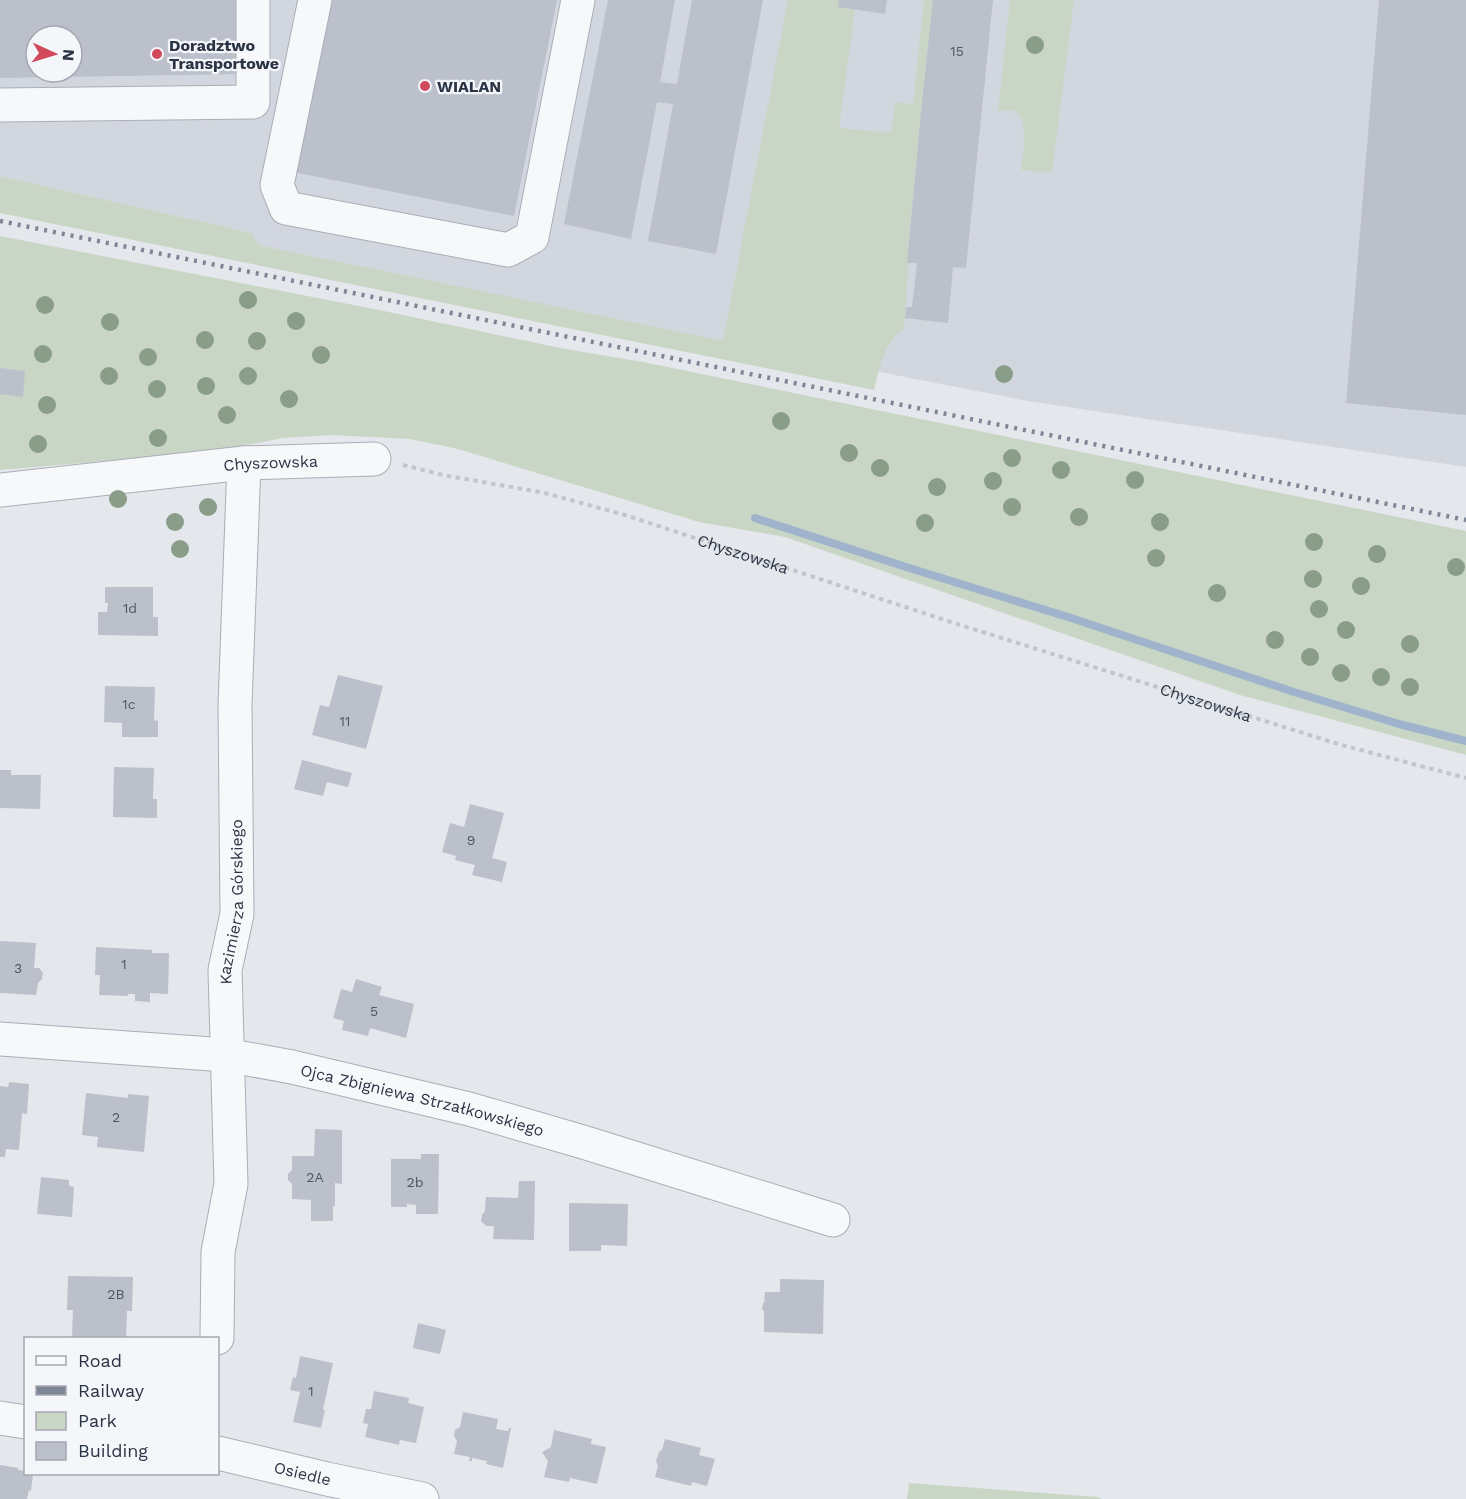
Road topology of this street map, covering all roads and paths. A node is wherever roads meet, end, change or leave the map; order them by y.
1 (254, 0) edge
2 (315, 0) edge
3 (578, 0) edge
4 (0, 105) edge
5 (374, 459) joint
6 (244, 463) junction
7 (0, 490) edge
8 (1466, 778) edge
9 (0, 1039) edge
10 (226, 1055) junction
11 (833, 1220) dead end
12 (217, 1337) edge
13 (0, 1418) edge
14 (24, 1422) edge
15 (219, 1453) edge
16 (423, 1499) edge

1 - 4 street
2 - 3 street
5 - 6 street, Chyszowska
5 - 8 path, Chyszowska
6 - 7 street, Chyszowska
6 - 10 street, Kazimierza Górskiego
9 - 10 street, Ojca Zbigniewa Strzałkowskiego
10 - 11 street, Ojca Zbigniewa Strzałkowskiego
10 - 12 street, Kazimierza Górskiego
13 - 14 street
15 - 16 street, Osiedle

